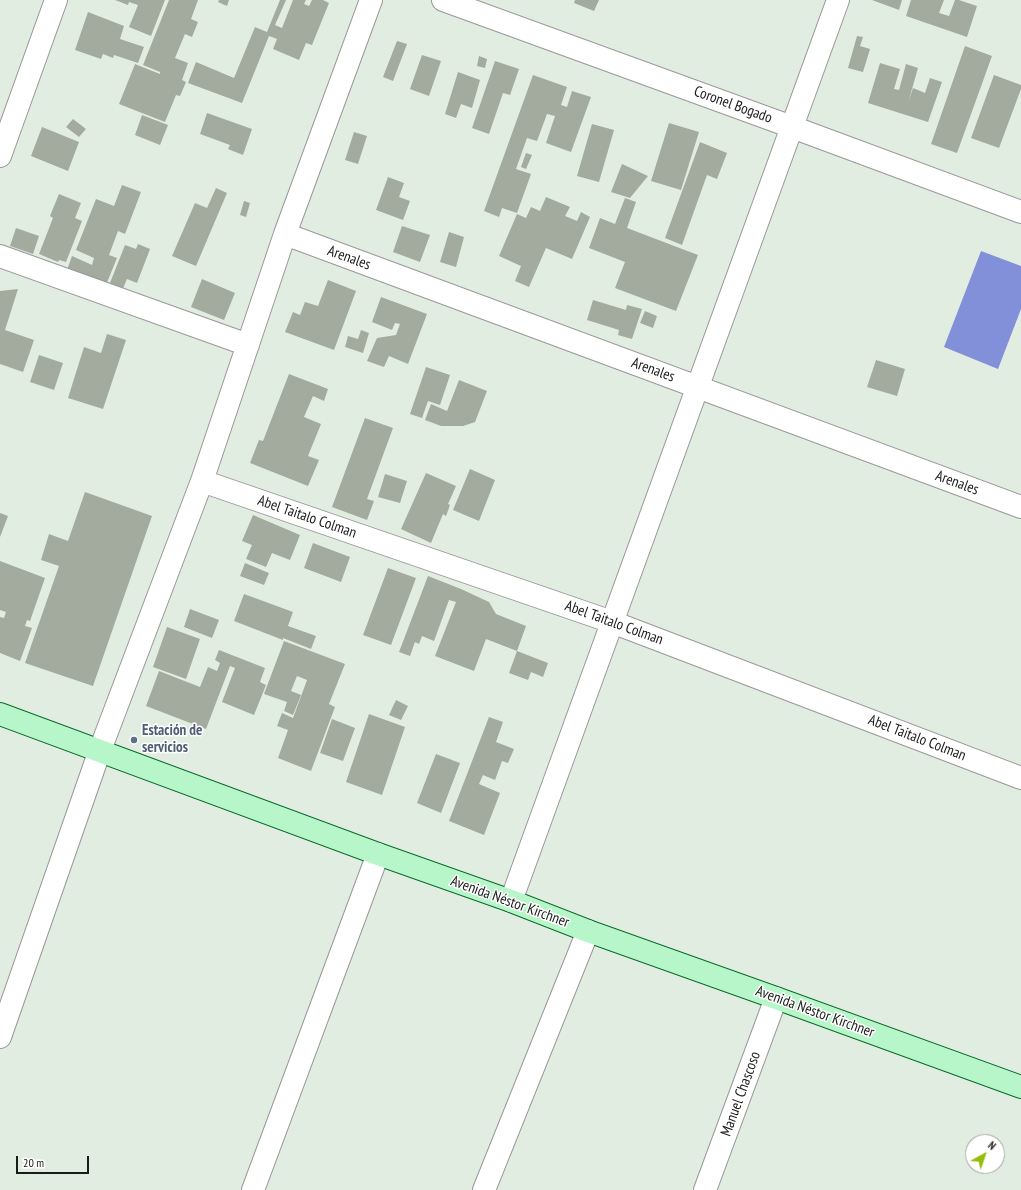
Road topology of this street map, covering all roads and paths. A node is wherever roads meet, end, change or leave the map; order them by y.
1 (56, 0) edge
2 (371, 0) edge
3 (443, 0) edge
4 (838, 0) edge
5 (792, 126) junction
6 (0, 156) edge
7 (1021, 212) edge
8 (285, 234) junction
9 (0, 256) edge
10 (248, 345) junction
11 (698, 387) junction
12 (202, 481) junction
13 (1021, 506) edge
14 (612, 622) junction
15 (0, 714) edge
16 (100, 750) junction
17 (1021, 778) edge
18 (378, 854) junction
19 (511, 901) junction
20 (588, 931) junction
21 (776, 998) junction
22 (0, 1037) edge
23 (1021, 1087) edge
24 (253, 1190) edge
25 (484, 1190) edge
26 (705, 1190) edge

1 - 6 street
2 - 8 street
3 - 5 street, Coronel Bogado
4 - 5 street
5 - 7 street, Coronel Bogado
5 - 11 street
8 - 10 street
8 - 11 street, Arenales
9 - 10 street
10 - 12 street
11 - 13 street, Arenales
11 - 14 street
12 - 14 street, Abel Taitalo Colman
12 - 16 street
14 - 17 street, Abel Taitalo Colman
14 - 19 street
15 - 16 main road, Avenida Néstor Kirchner
16 - 18 main road, Avenida Néstor Kirchner
16 - 22 street
18 - 19 main road, Avenida Néstor Kirchner
18 - 24 street
19 - 20 main road, Avenida Néstor Kirchner
20 - 21 main road, Avenida Néstor Kirchner
20 - 25 street
21 - 23 main road, Avenida Néstor Kirchner
21 - 26 street, Manuel Chascoso

